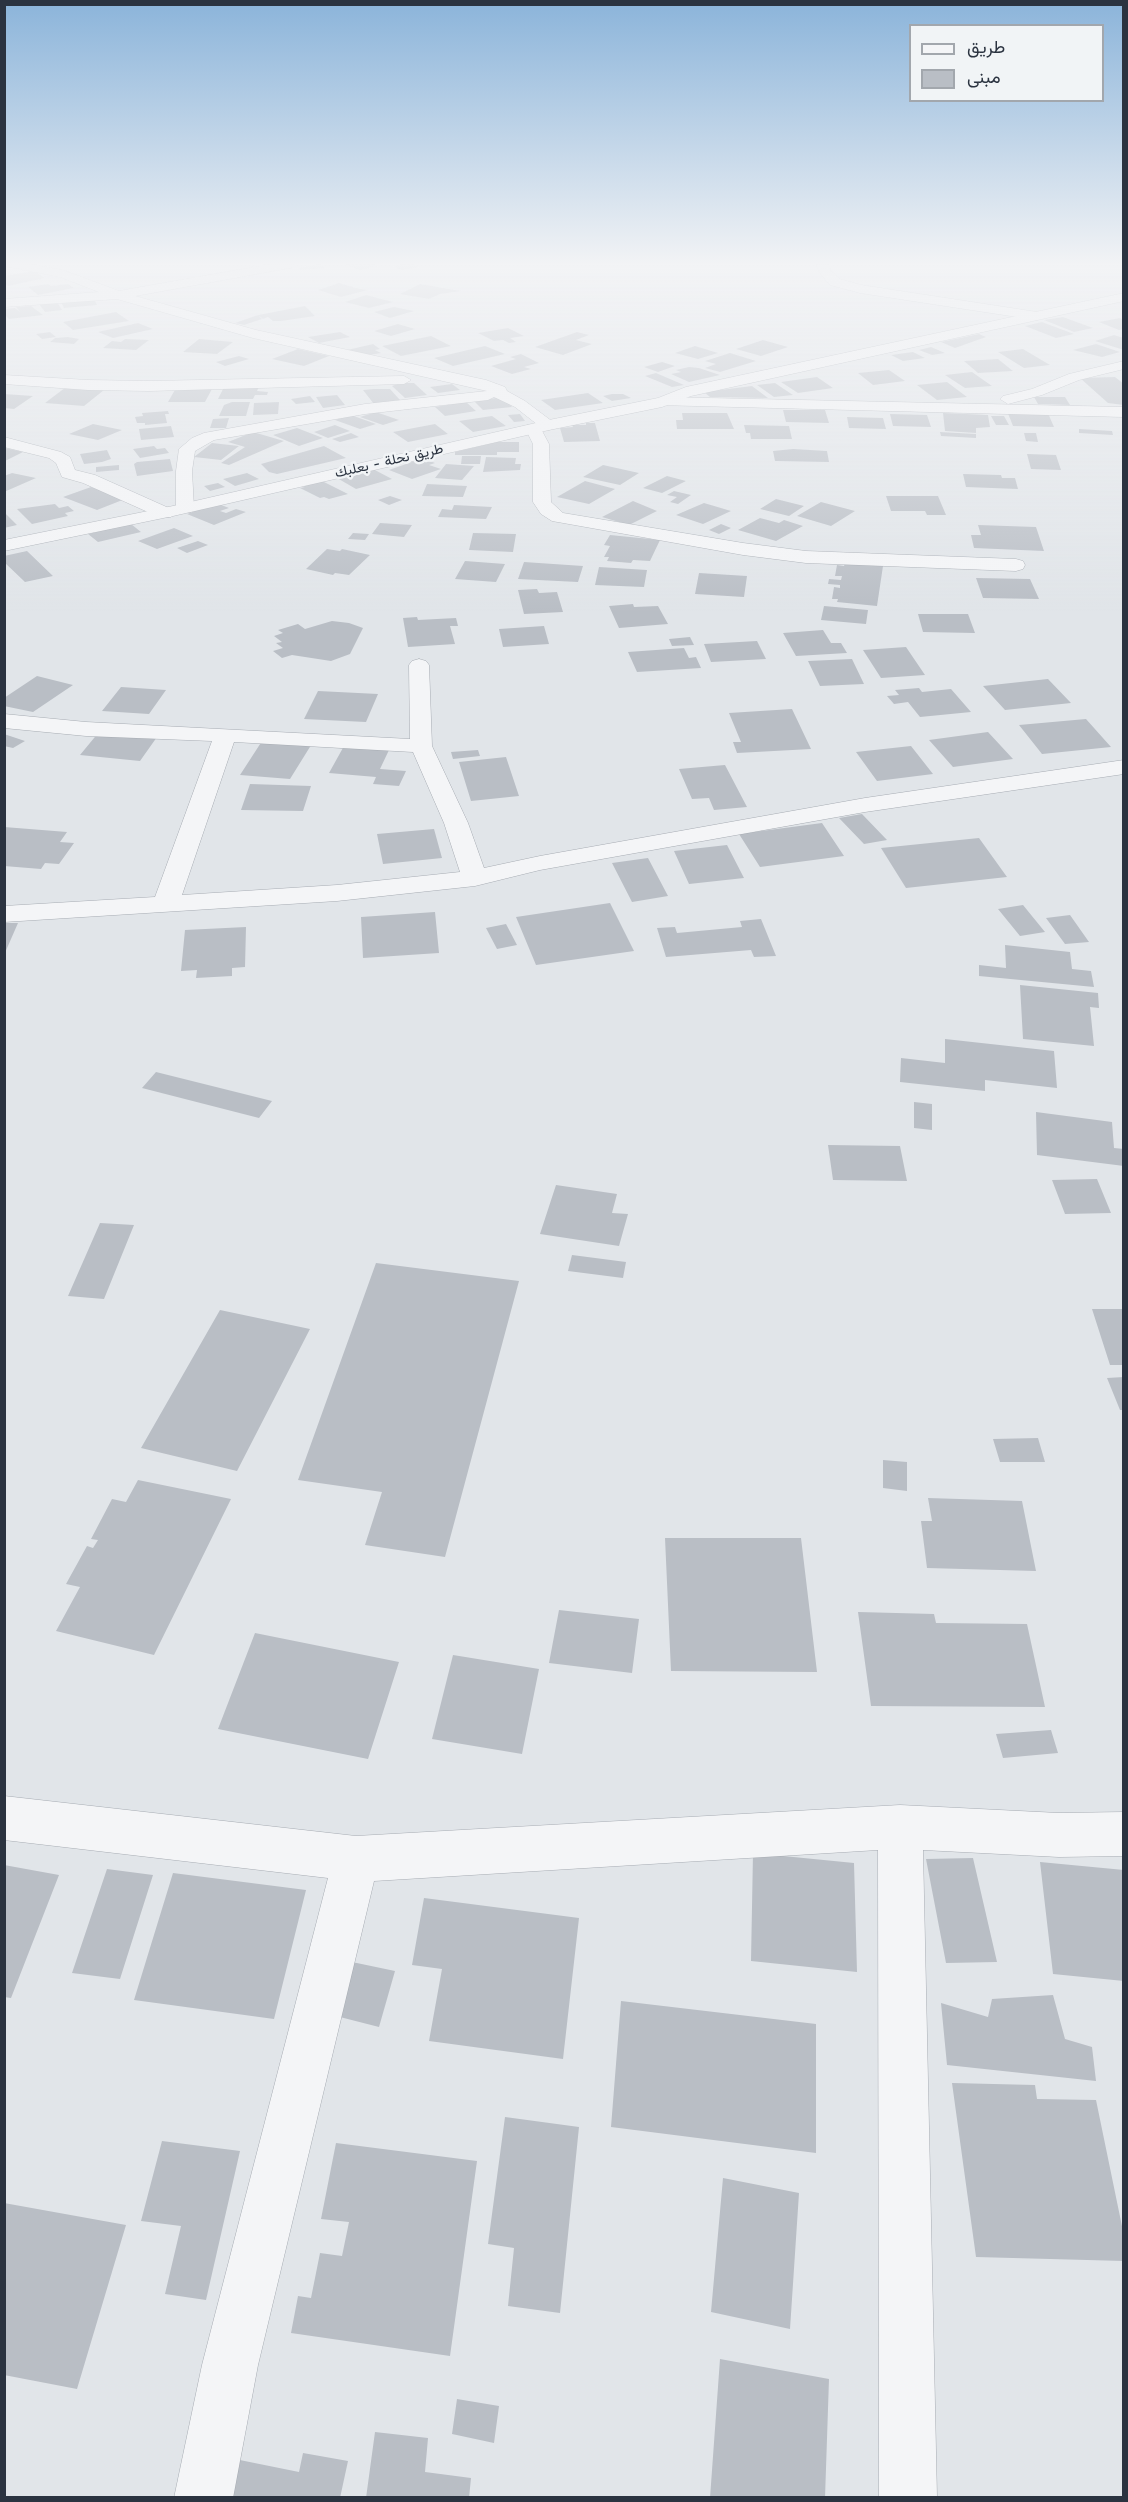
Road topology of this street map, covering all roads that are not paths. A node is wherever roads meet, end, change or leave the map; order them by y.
1 (16, 380) edge
2 (401, 380) edge
3 (459, 380) edge
4 (743, 380) edge
5 (1067, 380) edge
6 (499, 393) junction
7 (662, 402) junction
8 (975, 408) junction
9 (1124, 412) edge
10 (541, 427) junction
11 (4, 442) edge
12 (185, 508) junction
13 (165, 513) junction
14 (4, 546) edge
15 (1016, 565) dead end
16 (419, 665) dead end
17 (4, 721) edge
18 (225, 735) junction
19 (421, 746) junction
20 (1124, 767) edge
21 (475, 878) junction
22 (166, 903) junction
23 (4, 914) edge
24 (4, 1818) edge
25 (900, 1827) junction
26 (1124, 1834) edge
27 (356, 1858) junction
28 (203, 2498) edge
29 (908, 2498) edge

1 - 2 street
3 - 6 street
4 - 7 street, طريق نحلة - بعلبك
5 - 8 street
6 - 10 street
6 - 12 street
7 - 8 street
7 - 10 street, طريق نحلة - بعلبك
8 - 9 street
10 - 12 street, طريق نحلة - بعلبك
10 - 15 street
11 - 13 street
12 - 13 street, طريق نحلة - بعلبك
13 - 14 street, طريق نحلة - بعلبك
16 - 19 street
17 - 18 street
18 - 19 street
18 - 22 street
19 - 21 street
20 - 21 street
21 - 22 street
22 - 23 street
24 - 27 street
25 - 26 street
25 - 27 street
25 - 29 street
27 - 28 street

